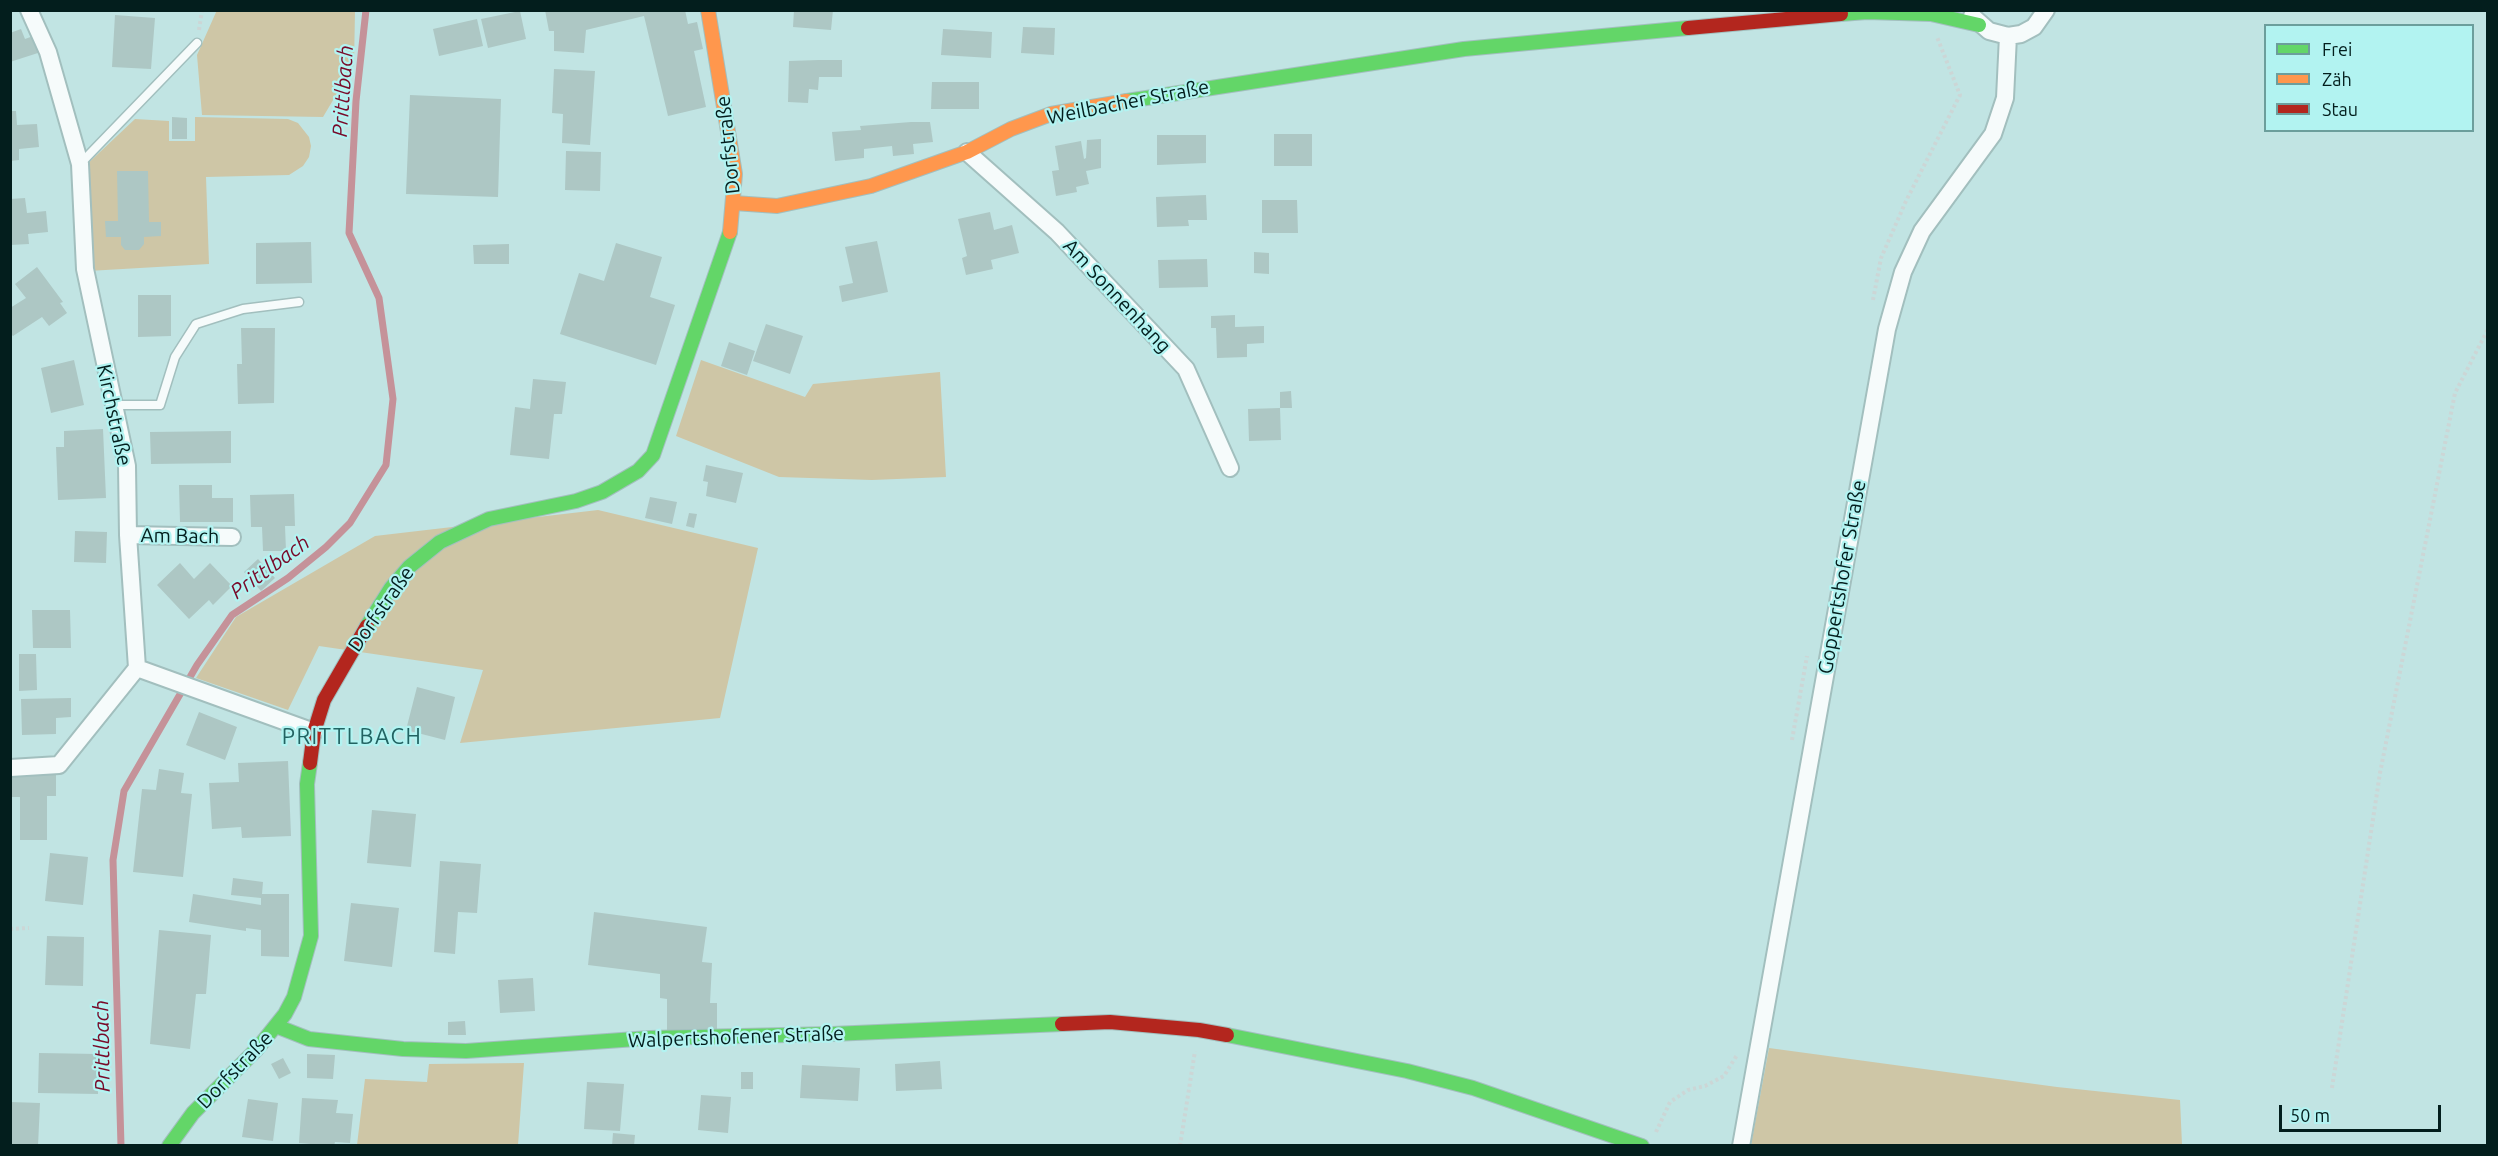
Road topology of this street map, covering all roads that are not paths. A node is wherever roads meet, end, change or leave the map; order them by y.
1 (29, 10) edge
2 (708, 10) edge
3 (1969, 10) edge
4 (2046, 10) edge
5 (1869, 11) edge
6 (1979, 25) junction
7 (2008, 36) junction
8 (197, 43) dead end
9 (967, 152) junction
10 (80, 164) junction
11 (734, 203) junction
12 (299, 302) dead end
13 (113, 405) junction
14 (1230, 468) dead end
15 (128, 535) junction
16 (232, 537) dead end
17 (137, 668) junction
18 (314, 732) junction
19 (10, 768) edge
20 (276, 1026) junction
21 (169, 1146) edge
22 (1642, 1146) edge
23 (1741, 1146) edge

1 - 10 street, Kirchstraße
2 - 11 street, Dorfstraße
3 - 6 street
4 - 7 street
5 - 6 street, Weilbacher Straße
5 - 9 street, Weilbacher Straße
6 - 7 street
7 - 23 street, Goppertshofer Straße
8 - 10 lane
9 - 11 street, Weilbacher Straße
9 - 14 street, Am Sonnenhang
10 - 13 street, Kirchstraße
11 - 18 street, Dorfstraße
12 - 13 lane
13 - 15 street, Kirchstraße
15 - 16 street, Am Bach
15 - 17 street, Kirchstraße
17 - 18 street
17 - 19 street
18 - 20 street, Dorfstraße
20 - 21 street, Dorfstraße
20 - 22 street, Walpertshofener Straße

